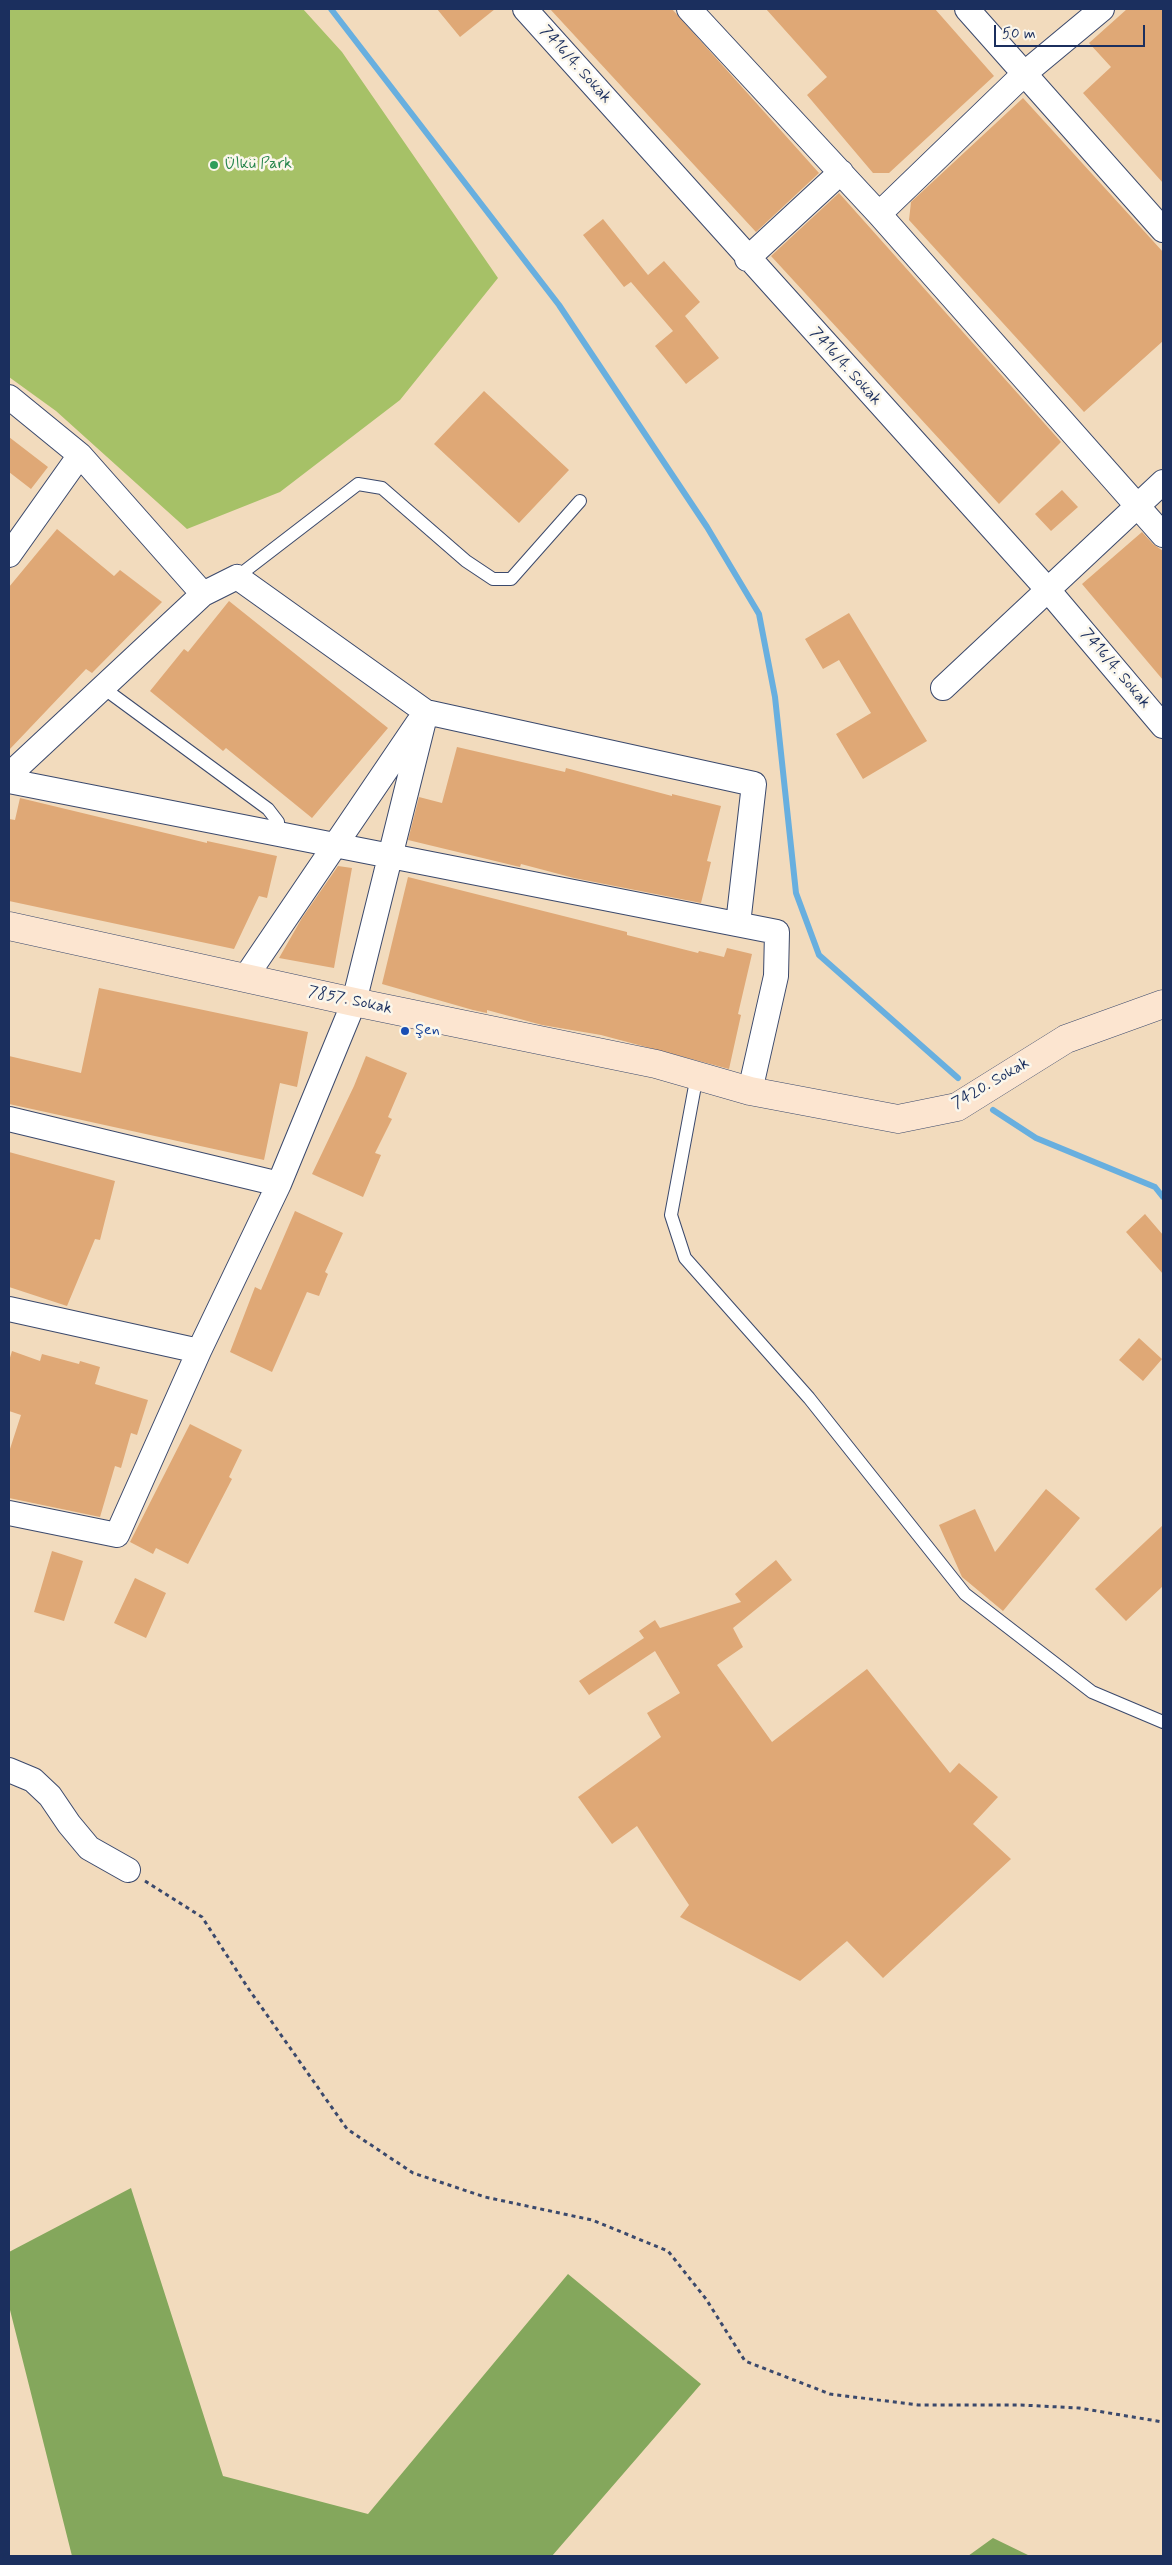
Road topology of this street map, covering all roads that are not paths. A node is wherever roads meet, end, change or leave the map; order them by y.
1 (689, 9) edge
2 (967, 9) edge
3 (1102, 9) edge
4 (537, 13) edge
5 (1025, 73) junction
6 (841, 172) junction
7 (879, 214) junction
8 (1163, 230) edge
9 (747, 259) junction
10 (9, 397) edge
11 (80, 455) junction
12 (1163, 482) edge
13 (580, 501) dead end
14 (1137, 506) junction
15 (1163, 535) edge
16 (9, 554) edge
17 (237, 577) junction
18 (1048, 590) junction
19 (203, 594) junction
20 (102, 687) junction
21 (943, 688) dead end
22 (426, 712) junction
23 (1163, 726) edge
24 (9, 775) edge
25 (9, 781) edge
26 (279, 836) junction
27 (334, 846) junction
28 (392, 855) junction
29 (738, 924) junction
30 (9, 926) edge
31 (245, 978) junction
32 (354, 1002) junction
33 (1163, 1004) edge
34 (697, 1075) junction
35 (750, 1090) junction
36 (9, 1119) edge
37 (279, 1184) junction
38 (9, 1309) edge
39 (199, 1351) junction
40 (9, 1513) edge
41 (1163, 1722) edge
42 (9, 1770) edge
43 (128, 1870) road end

1 - 6 street
2 - 5 street
3 - 5 street
4 - 9 street, 7416/4. Sokak
5 - 7 street
5 - 8 street
6 - 7 street
6 - 9 street
7 - 14 street
9 - 18 street, 7416/4. Sokak
10 - 11 street
11 - 16 street
11 - 19 street
12 - 14 street
13 - 17 lane
14 - 15 street
14 - 18 street
17 - 19 street
17 - 22 street
18 - 21 street
18 - 23 street, 7416/4. Sokak
19 - 20 street
20 - 24 street
20 - 26 lane
22 - 27 street
22 - 28 street
22 - 29 street
25 - 26 street
26 - 27 street
27 - 28 street
27 - 31 street
28 - 29 street
28 - 32 street
29 - 35 street
30 - 31 street, 7857. Sokak
31 - 32 street, 7857. Sokak
32 - 34 street, 7857. Sokak
32 - 37 street
33 - 35 street, 7420. Sokak
34 - 35 street, 7857. Sokak
34 - 41 lane
36 - 37 street
37 - 39 street
38 - 39 street
39 - 40 street
42 - 43 street

